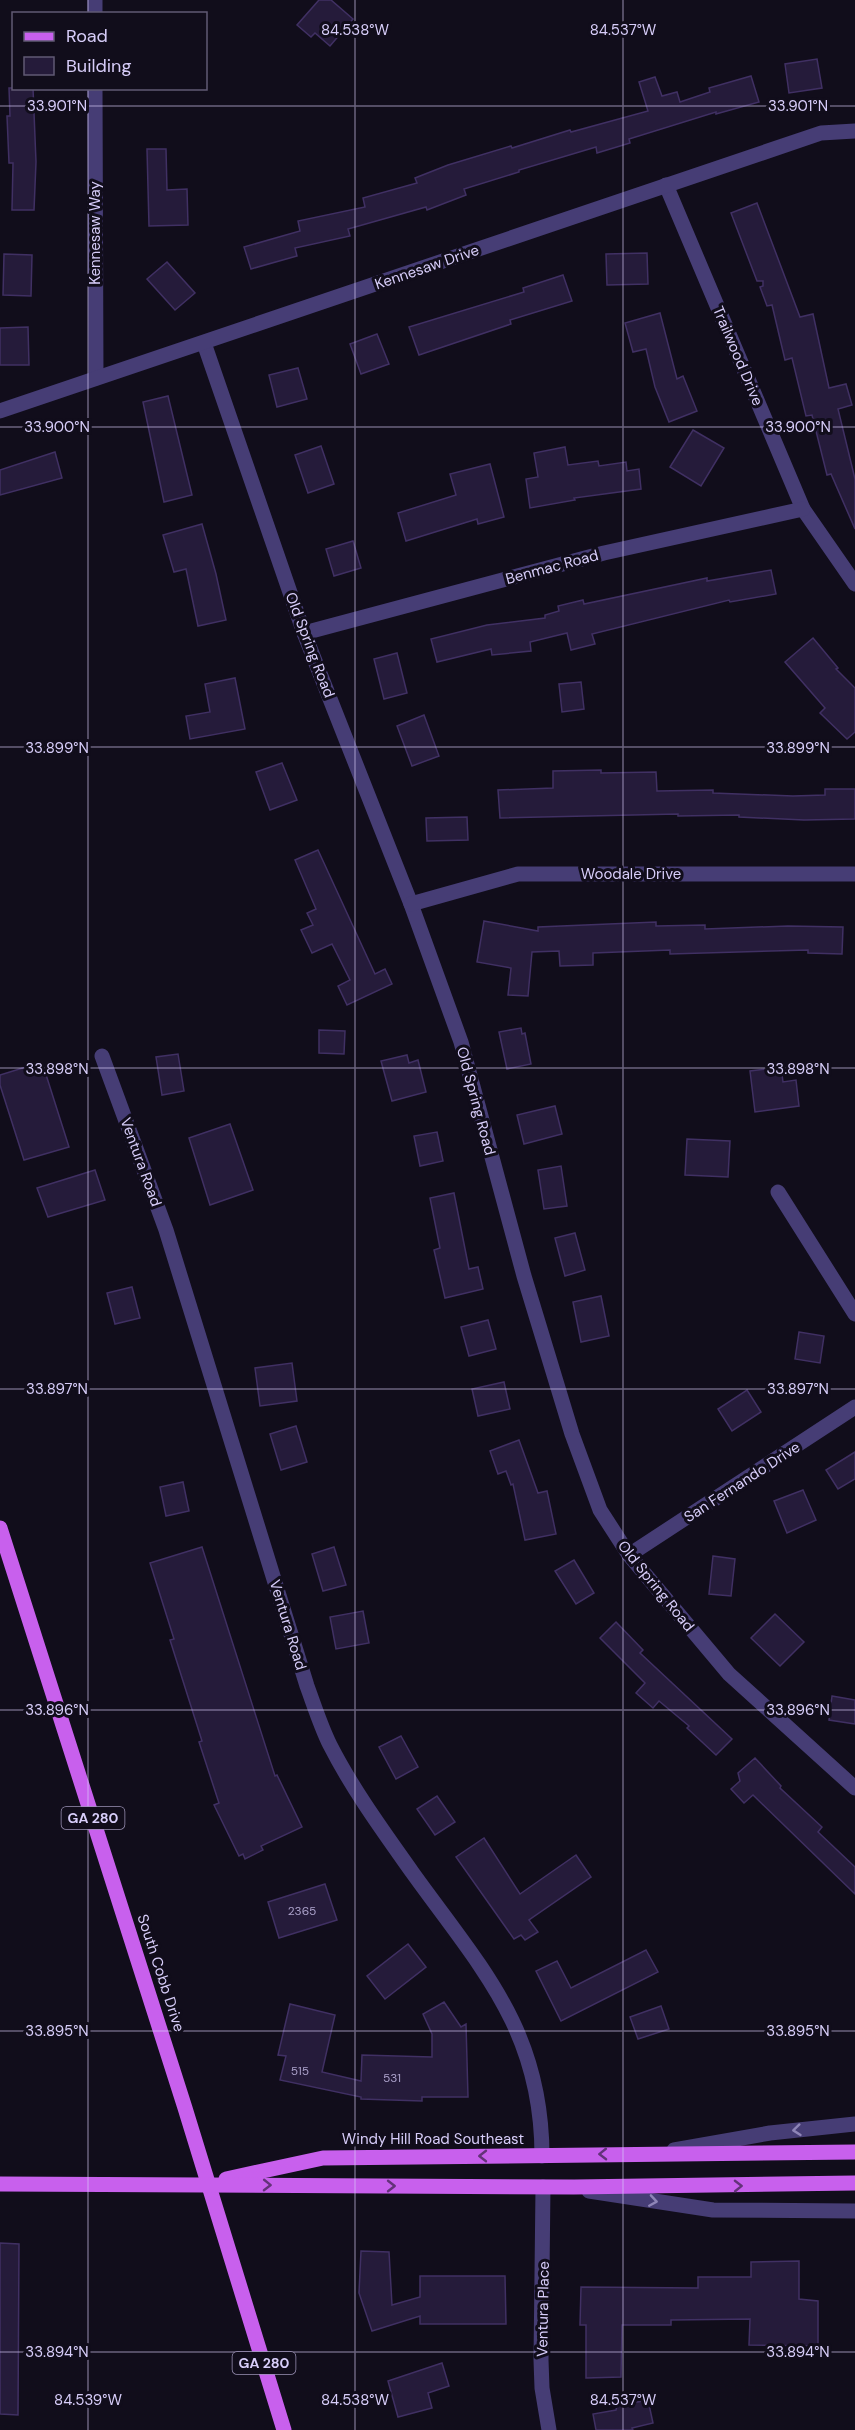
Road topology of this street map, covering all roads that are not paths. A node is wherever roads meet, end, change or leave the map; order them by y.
1 (95, 90) edge
2 (855, 131) edge
3 (666, 185) junction
4 (204, 343) junction
5 (96, 378) junction
6 (0, 411) edge
7 (803, 509) junction
8 (855, 584) edge
9 (304, 633) junction
10 (855, 874) edge
11 (411, 904) junction
12 (102, 1056) dead end
13 (778, 1192) dead end
14 (855, 1314) edge
15 (855, 1407) edge
16 (0, 1528) edge
17 (629, 1555) junction
18 (855, 1788) edge
19 (855, 2124) edge
20 (855, 2152) edge
21 (662, 2153) junction
22 (542, 2156) junction
23 (855, 2183) edge
24 (0, 2184) edge
25 (209, 2184) junction
26 (543, 2187) junction
27 (574, 2187) junction
28 (855, 2211) edge
29 (284, 2430) edge
30 (549, 2430) edge

1 - 5 street, Kennesaw Way
2 - 3 street, Kennesaw Drive
3 - 4 street, Kennesaw Drive
3 - 7 street, Trailwood Drive
4 - 5 street, Kennesaw Drive
4 - 9 street, Old Spring Road
5 - 6 street, Kennesaw Drive
7 - 8 street, Trailwood Drive
7 - 9 street, Benmac Road
9 - 11 street, Old Spring Road
10 - 11 street, Woodale Drive
11 - 17 street, Old Spring Road
12 - 22 street, Ventura Road
13 - 14 street
15 - 17 street, San Fernando Drive
16 - 25 main road, South Cobb Drive / GA 280
17 - 18 street, Old Spring Road
19 -> 21 street, Windy Hill Road Southeast
20 - 21 main road, Windy Hill Road Southeast
21 -> 22 main road, Windy Hill Road Southeast
22 -> 25 main road, Windy Hill Road Southeast
27 -> 23 main road, Windy Hill Road Southeast
24 - 25 main road, Windy Hill Road Southeast
25 -> 26 main road, Windy Hill Road Southeast
25 - 29 main road, South Cobb Drive / GA 280
26 - 27 main road, Windy Hill Road Southeast
26 - 30 street, Ventura Place
27 -> 28 street, Windy Hill Road Southeast

